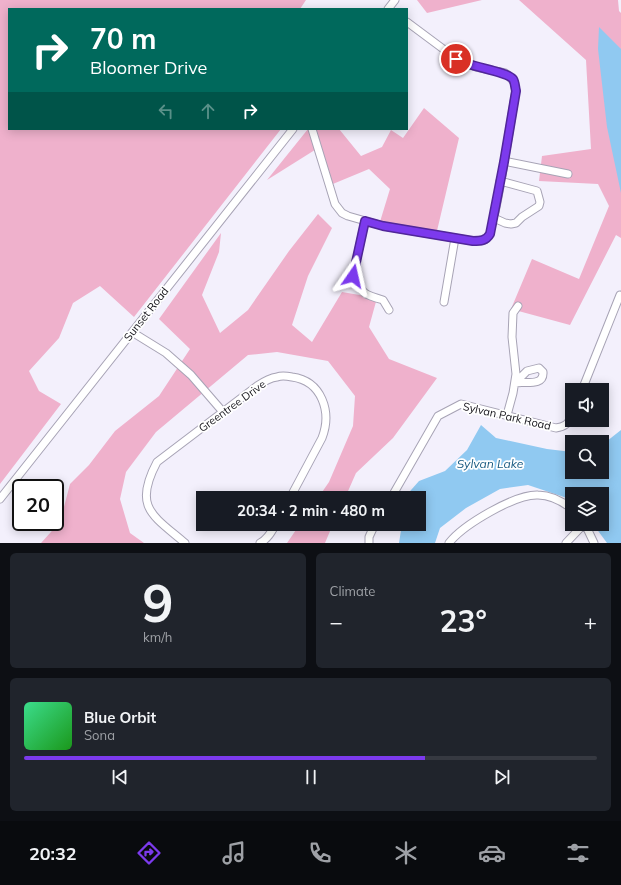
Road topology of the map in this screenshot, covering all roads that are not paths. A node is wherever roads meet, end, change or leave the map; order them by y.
1 (395, 0) edge
2 (389, 8) edge
3 (408, 23) edge
4 (292, 130) edge
5 (312, 130) edge
6 (504, 161) junction
7 (568, 174) dead end
8 (500, 181) junction
9 (494, 218) junction
10 (365, 221) junction
11 (455, 238) junction
12 (620, 295) edge
13 (444, 302) dead end
14 (518, 306) dead end
15 (389, 310) dead end
16 (132, 332) junction
17 (585, 383) edge
18 (223, 412) junction
19 (507, 416) junction
20 (565, 425) edge
21 (294, 491) edge
22 (395, 491) edge
23 (0, 499) edge
24 (565, 504) edge
25 (272, 531) edge
26 (372, 531) edge
27 (577, 531) edge
28 (588, 531) edge
29 (185, 543) edge
30 (260, 543) edge
31 (369, 543) edge
32 (449, 543) edge
33 (566, 543) edge
34 (594, 543) edge

1 - 2 street
3 - 6 street
4 - 16 street, Sunset Road
5 - 10 street
6 - 7 street
6 - 8 street
8 - 9 street
8 - 9 street
9 - 11 street
10 - 11 street
10 - 15 street
11 - 13 street
12 - 17 street
14 - 19 street
16 - 18 street
16 - 23 street, Sunset Road
18 - 21 street, Greentree Drive
18 - 29 street, Greentree Drive
19 - 20 street, Sylvan Park Road
19 - 22 street, Sylvan Park Road
24 - 32 street
25 - 30 street
26 - 31 street
27 - 33 street
28 - 34 street

